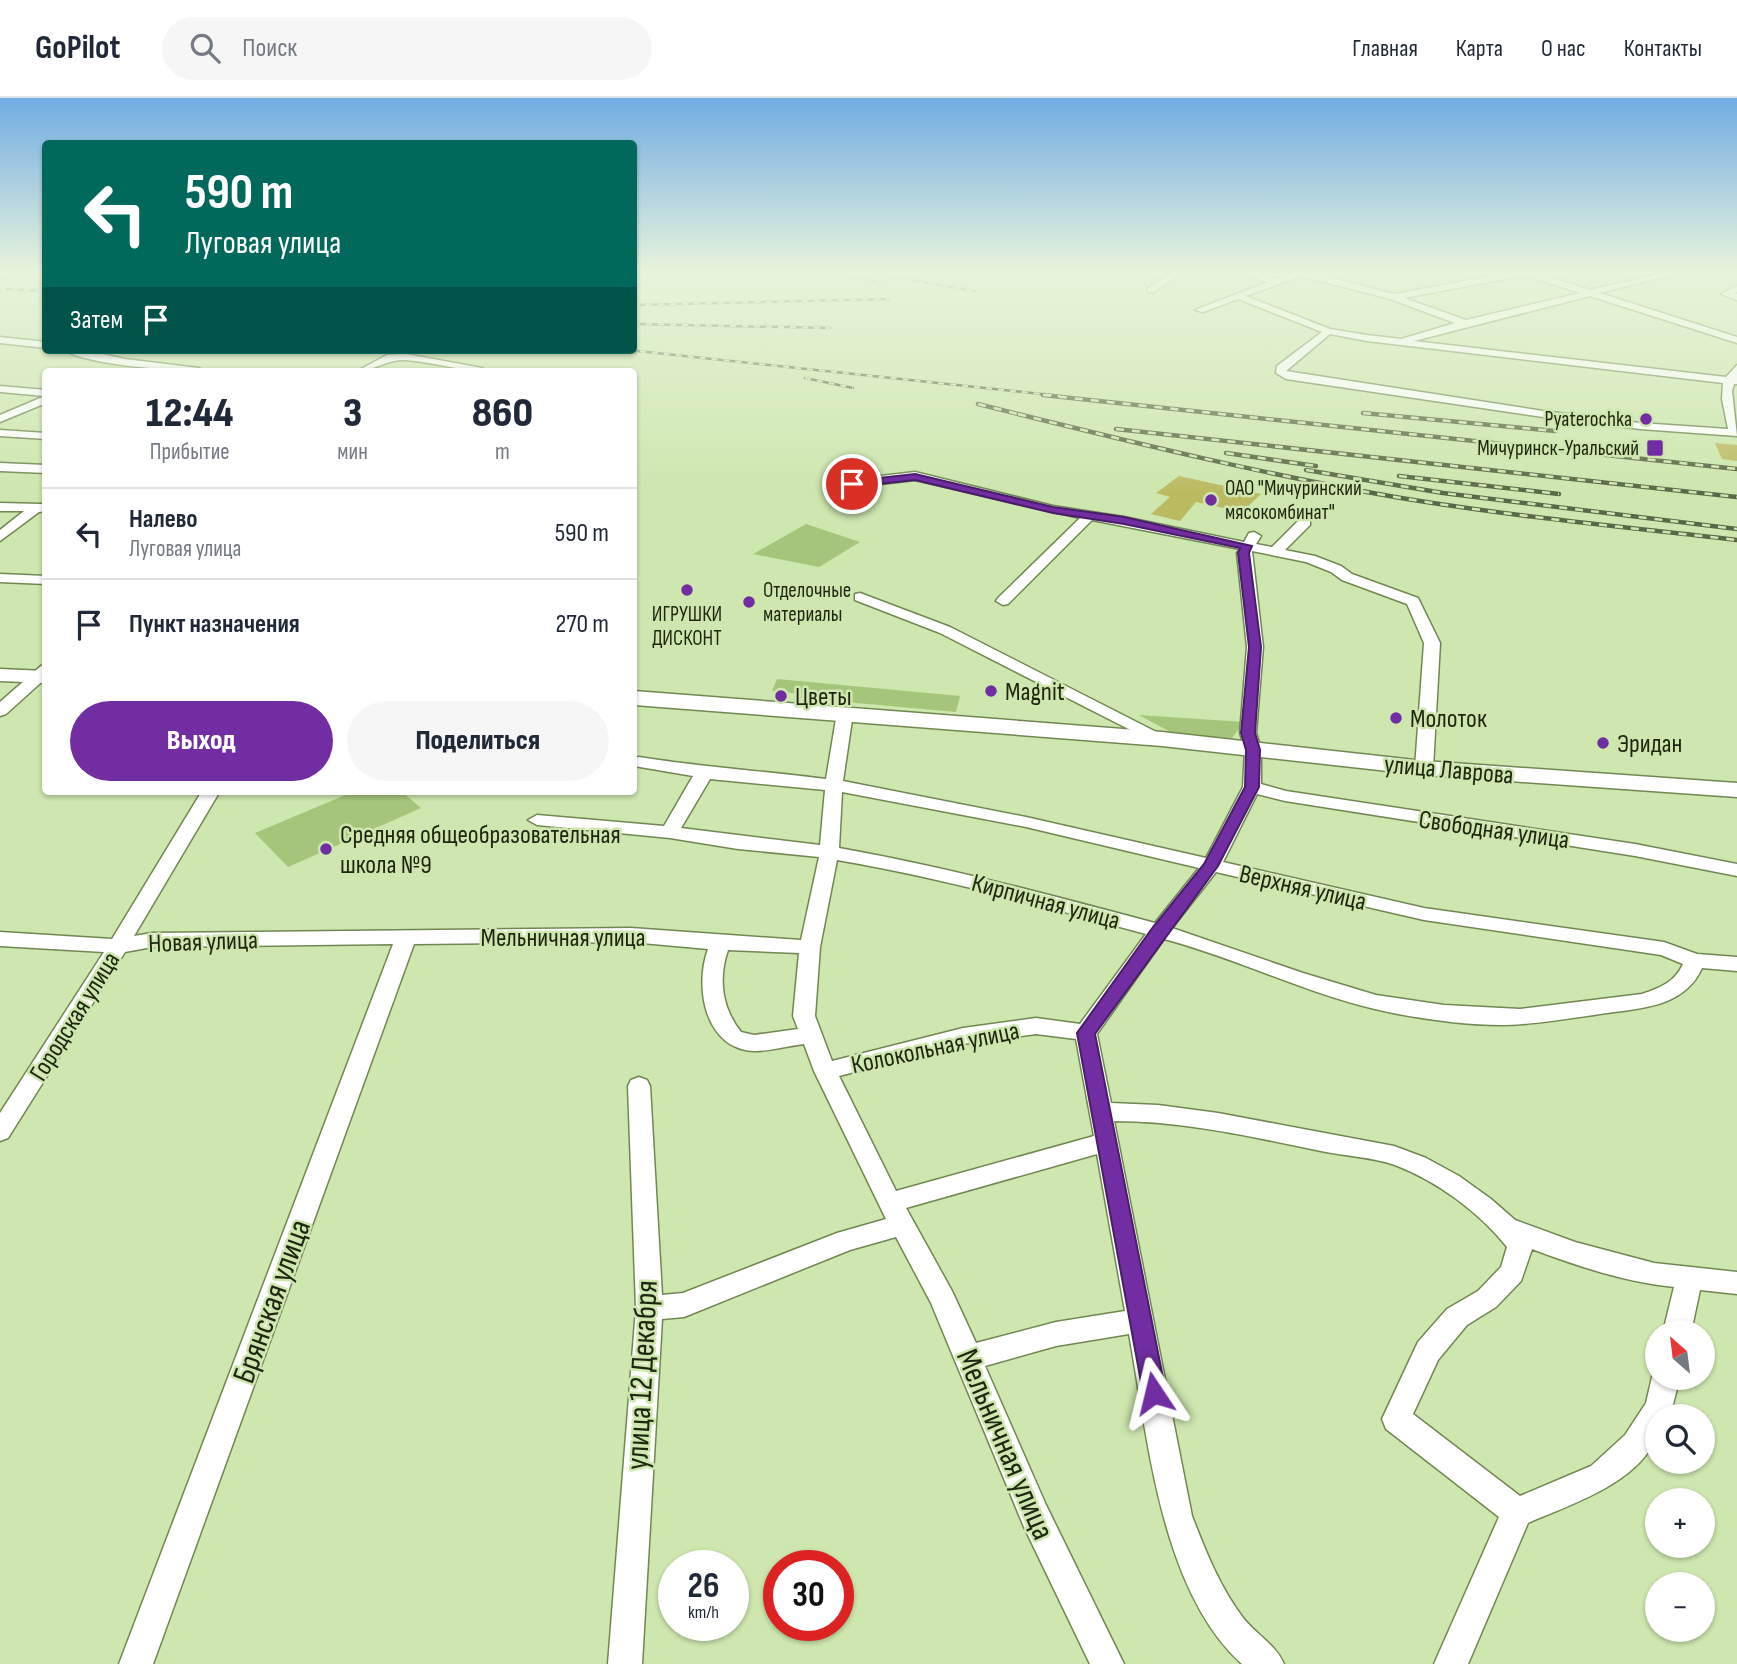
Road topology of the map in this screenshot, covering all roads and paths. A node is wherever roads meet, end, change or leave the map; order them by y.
1 (1311, 346) edge
2 (1427, 346) edge
3 (88, 354) edge
4 (125, 362) junction
5 (112, 368) edge
6 (174, 368) edge
7 (368, 368) edge
8 (467, 368) edge
9 (1737, 368) edge
10 (1733, 381) edge
11 (0, 389) edge
12 (42, 393) edge
13 (42, 401) edge
14 (0, 419) edge
15 (0, 433) edge
16 (42, 436) edge
17 (0, 467) edge
18 (42, 468) edge
19 (841, 489) dead end
20 (0, 507) edge
21 (41, 508) edge
22 (1090, 516) junction
23 (1305, 522) dead end
24 (0, 537) edge
25 (1250, 541) junction
26 (1275, 552) junction
27 (0, 578) edge
28 (42, 580) edge
29 (860, 597) dead end
30 (1003, 601) dead end
31 (42, 674) edge
32 (0, 675) edge
33 (637, 698) edge
34 (0, 711) edge
35 (845, 713) junction
36 (1162, 739) junction
37 (1253, 750) junction
38 (639, 762) dead end
39 (1424, 768) junction
40 (704, 773) junction
41 (834, 786) junction
42 (1252, 787) junction
43 (1737, 790) edge
44 (209, 795) edge
45 (537, 820) dead end
46 (670, 832) junction
47 (829, 853) junction
48 (1210, 866) junction
49 (1737, 870) edge
50 (1159, 931) junction
51 (405, 937) junction
52 (0, 939) edge
53 (720, 943) junction
54 (118, 946) junction
55 (810, 947) junction
56 (1695, 961) junction
57 (1737, 964) edge
58 (1086, 1033) junction
59 (812, 1035) junction
60 (825, 1072) junction
61 (639, 1086) dead end
62 (1102, 1112) junction
63 (0, 1132) edge
64 (1107, 1144) junction
65 (896, 1214) junction
66 (1510, 1229) junction
67 (1689, 1278) junction
68 (1737, 1283) edge
69 (649, 1308) junction
70 (1141, 1320) junction
71 (1680, 1320) edge
72 (968, 1358) junction
73 (1663, 1390) edge
74 (1517, 1512) junction
75 (136, 1664) edge
76 (625, 1664) edge
77 (1107, 1664) edge
78 (1267, 1664) edge
79 (1451, 1664) edge

1 - 10 street
2 - 10 street
3 - 4 street
4 - 5 street
4 - 6 street
7 - 8 street
9 - 10 street
11 - 12 street
13 - 14 street
15 - 16 street
17 - 18 street
19 - 22 street
20 - 21 street
21 - 24 street
22 - 25 street
22 - 30 street
23 - 26 street
25 - 26 street
25 - 37 street
26 - 39 street
27 - 28 street
29 - 36 street, улица Лаврова
31 - 32 main road
31 - 34 street
33 - 35 main road, улица Лаврова
35 - 36 main road, улица Лаврова
35 - 41 street, Мельничная улица
36 - 37 main road, улица Лаврова
37 - 39 main road, улица Лаврова
37 - 42 street
38 - 40 street, Верхняя улица
39 - 43 main road, улица Лаврова
40 - 41 street, Верхняя улица
40 - 46 street
41 - 47 street, Мельничная улица
41 - 48 street, Верхняя улица
42 - 48 street
42 - 49 street, Свободная улица
44 - 54 street, Городская улица
45 - 46 street, Кирпичная улица
46 - 47 street, Кирпичная улица
47 - 50 street, Кирпичная улица
47 - 55 street, Мельничная улица
48 - 50 street
48 - 56 street, Верхняя улица
50 - 56 street, Кирпичная улица
50 - 58 street
51 - 53 street, Мельничная улица
51 - 54 street, Новая улица
51 - 75 street, Брянская улица
52 - 54 street, Новая улица
53 - 55 street, Мельничная улица
53 - 59 street
54 - 63 street, Городская улица
55 - 59 street, Мельничная улица
56 - 57 street, Верхняя улица
58 - 60 street, Колокольная улица
58 - 62 street
59 - 60 street, Мельничная улица
60 - 65 street, Мельничная улица
61 - 69 street, улица 12 Декабря
62 - 64 street
62 - 66 street
64 - 65 street
64 - 70 street
65 - 69 street
65 - 72 street, Мельничная улица
66 - 67 street
66 - 74 street
67 - 68 street
67 - 71 street
69 - 76 street, улица 12 Декабря
70 - 72 street
70 - 78 street
72 - 77 street, Мельничная улица
73 - 74 street
74 - 79 street

